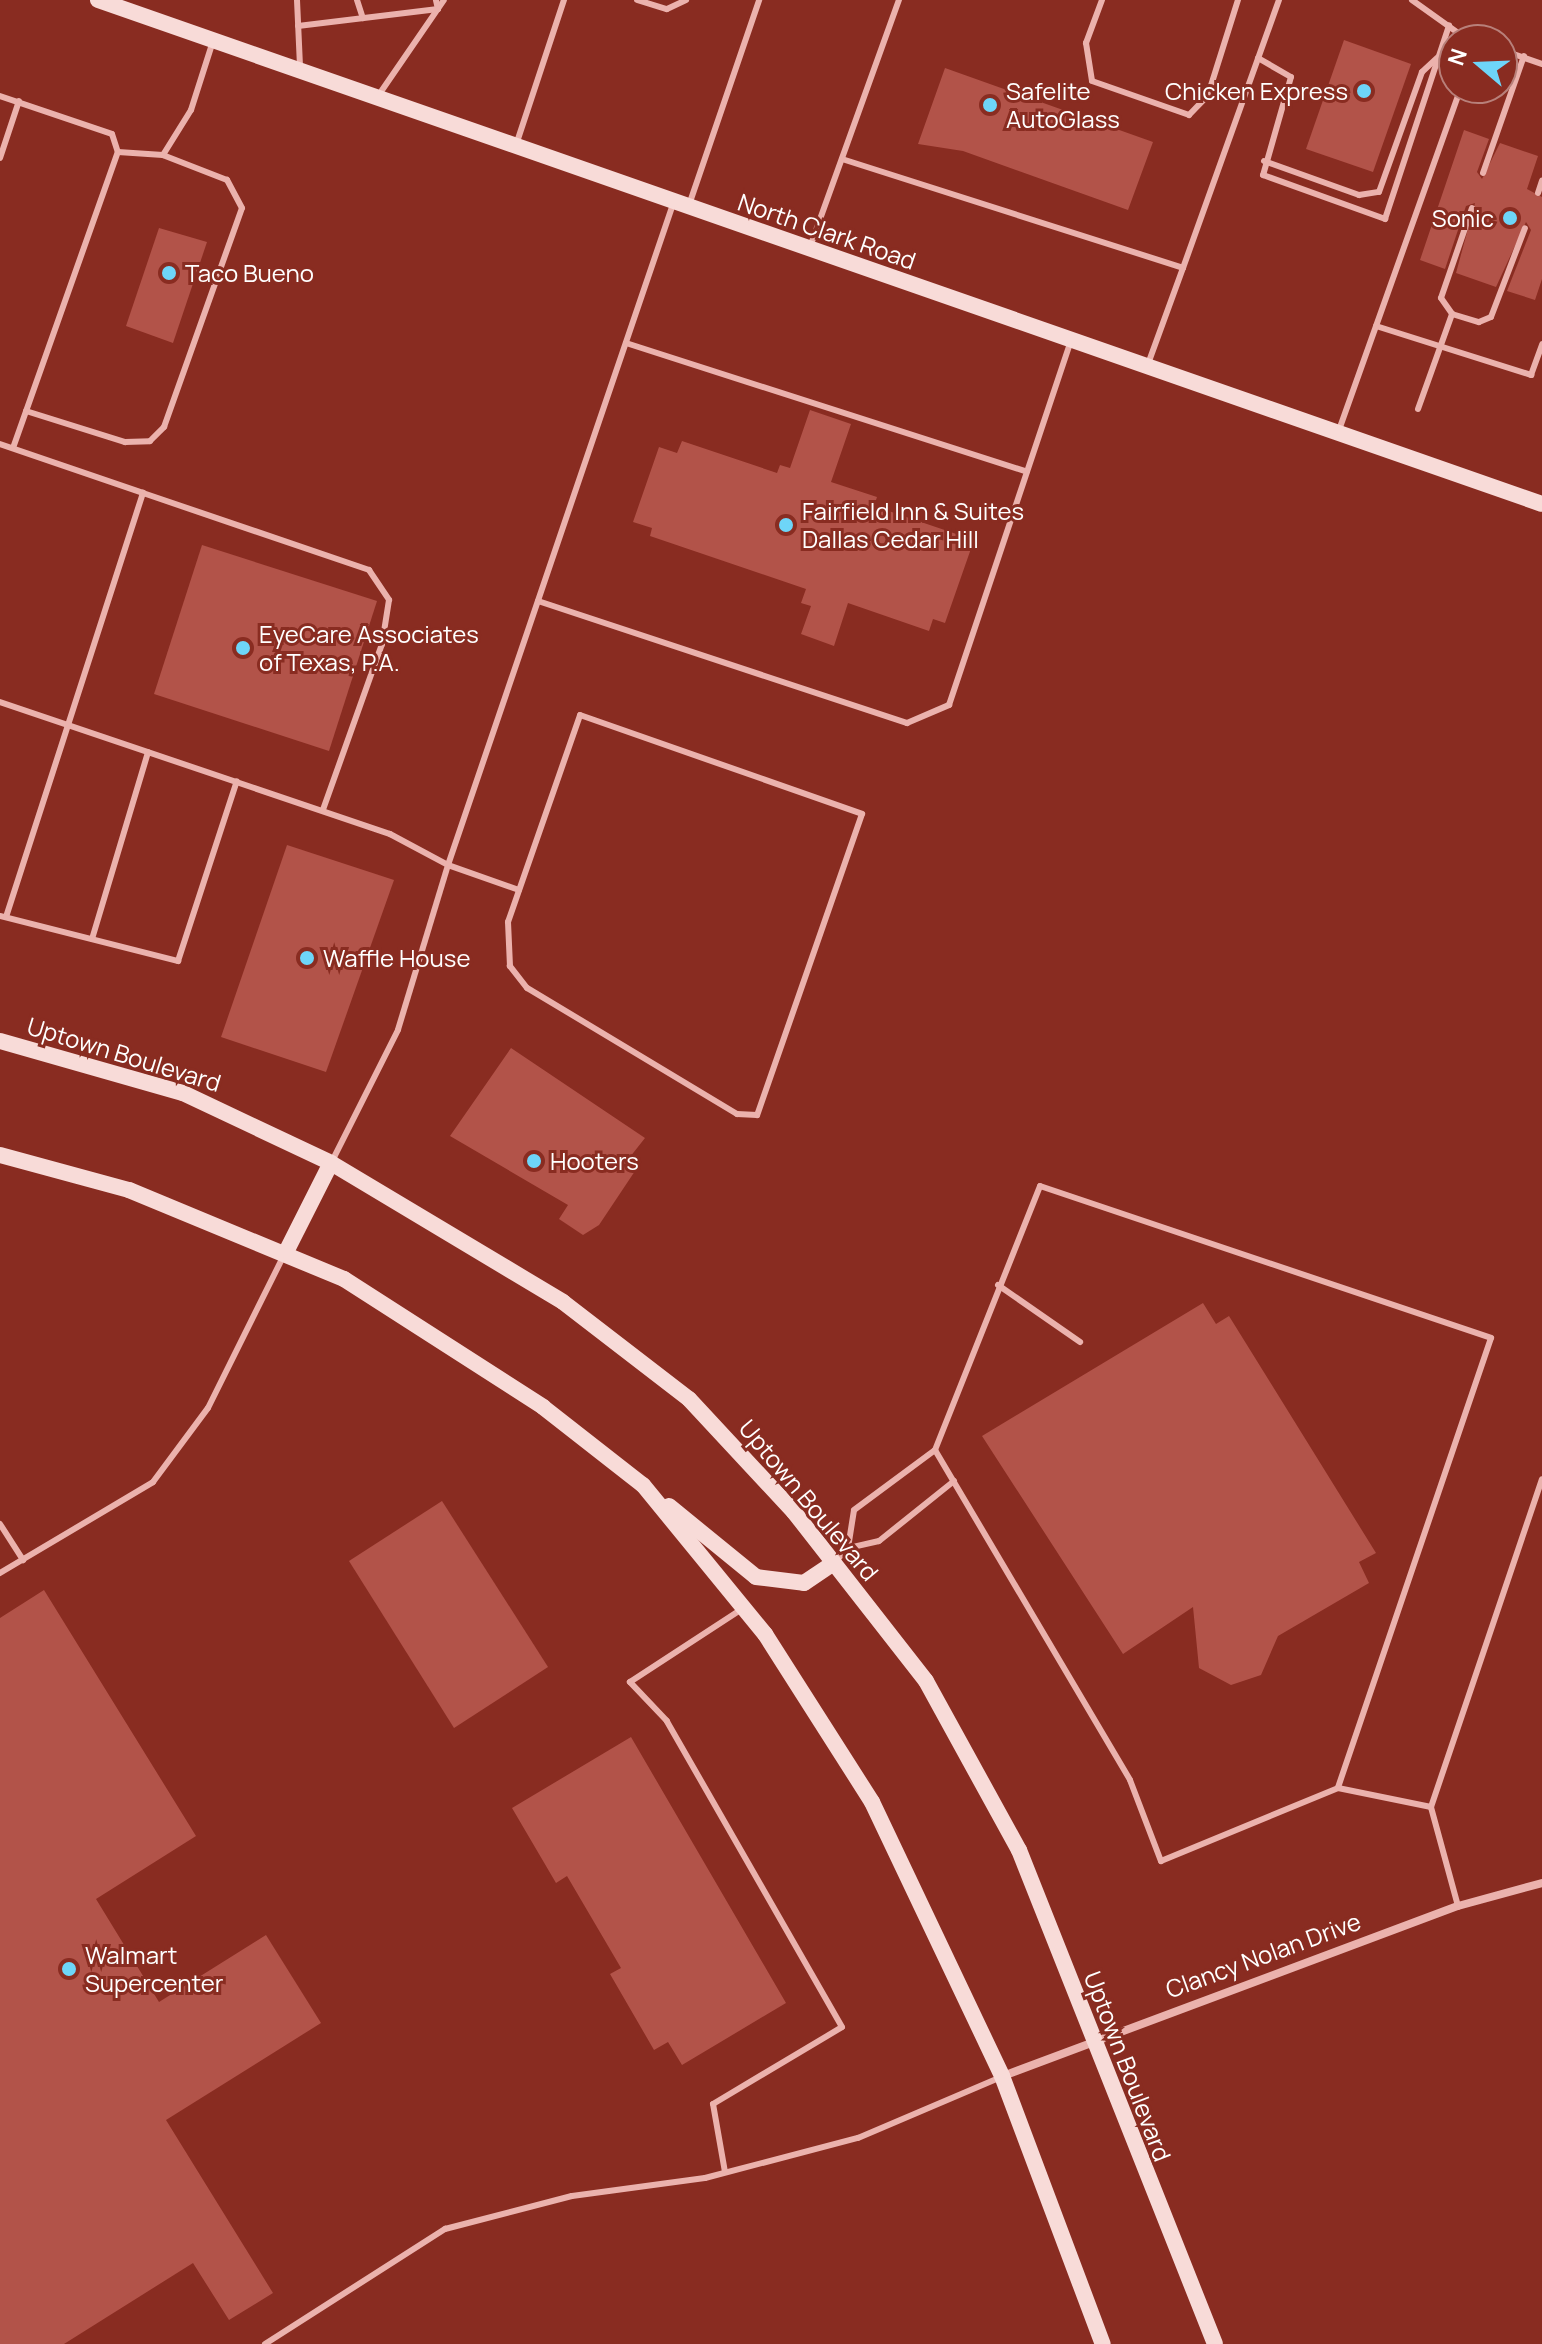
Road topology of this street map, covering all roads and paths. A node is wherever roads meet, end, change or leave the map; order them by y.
1 (98, 0) edge
2 (297, 0) edge
3 (357, 0) edge
4 (436, 0) edge
5 (444, 0) edge
6 (564, 0) edge
7 (637, 0) edge
8 (686, 0) edge
9 (759, 0) edge
10 (899, 0) edge
11 (1102, 0) edge
12 (1238, 0) edge
13 (1279, 0) edge
14 (1412, 0) edge
15 (438, 9) junction
16 (363, 18) junction
17 (1448, 24) edge
18 (298, 26) junction
19 (212, 44) junction
20 (1518, 54) edge
21 (1524, 56) junction
22 (1258, 58) junction
23 (1438, 58) edge
24 (1438, 60) edge
25 (1542, 64) edge
26 (300, 74) junction
27 (0, 96) edge
28 (374, 100) junction
29 (19, 101) junction
30 (1455, 104) edge
31 (515, 149) junction
32 (118, 152) junction
33 (163, 155) junction
34 (0, 158) edge
35 (842, 159) junction
36 (1264, 161) junction
37 (1483, 173) dead end
38 (1542, 181) edge
39 (1538, 193) dead end
40 (680, 206) junction
41 (1472, 208) dead end
42 (1525, 228) dead end
43 (809, 250) junction
44 (1183, 268) junction
45 (1452, 314) junction
46 (1376, 326) junction
47 (1071, 341) junction
48 (626, 343) junction
49 (1542, 344) edge
50 (1440, 346) junction
51 (1147, 368) junction
52 (1418, 409) dead end
53 (26, 411) junction
54 (1337, 434) junction
55 (0, 444) edge
56 (13, 448) junction
57 (1027, 472) junction
58 (143, 493) junction
59 (1542, 504) edge
60 (538, 601) junction
61 (0, 702) edge
62 (68, 725) junction
63 (148, 752) junction
64 (237, 781) junction
65 (323, 810) junction
66 (448, 865) junction
67 (519, 890) junction
68 (3, 916) edge
69 (92, 939) junction
70 (0, 1041) edge
71 (0, 1155) edge
72 (331, 1163) junction
73 (287, 1250) junction
74 (998, 1285) junction
75 (1080, 1342) dead end
76 (935, 1450) junction
77 (1542, 1479) edge
78 (954, 1481) junction
79 (643, 1485) junction
80 (0, 1524) edge
81 (848, 1548) junction
82 (23, 1560) junction
83 (834, 1563) junction
84 (0, 1573) edge
85 (744, 1608) junction
86 (1338, 1788) junction
87 (1431, 1807) junction
88 (1542, 1883) edge
89 (1458, 1906) junction
90 (1090, 2039) junction
91 (1002, 2076) junction
92 (725, 2172) junction
93 (265, 2344) edge
94 (1103, 2344) edge
95 (1215, 2344) edge

1 - 19 street, North Clark Road
2 - 18 lane
3 - 16 lane
4 - 15 lane
5 - 15 lane
6 - 31 lane
7 - 8 lane
9 - 40 lane
10 - 35 lane
11 - 12 lane
13 - 22 lane
14 - 17 lane
15 - 16 lane
15 - 28 lane
16 - 18 lane
18 - 26 lane
19 - 26 street, North Clark Road
19 - 33 lane
20 - 21 lane
21 - 25 lane
21 - 37 lane
22 - 36 lane
22 - 44 lane
23 - 36 lane
24 - 36 lane
26 - 28 street, North Clark Road
27 - 29 lane
28 - 31 street, North Clark Road
29 - 32 lane
29 - 34 lane
30 - 46 lane
31 - 40 street, North Clark Road
32 - 33 lane
32 - 53 lane
33 - 53 lane
35 - 43 lane
35 - 44 lane
38 - 39 lane
40 - 43 street, North Clark Road
40 - 48 lane
41 - 45 lane
42 - 45 lane
43 - 47 street, North Clark Road
44 - 51 lane
45 - 50 lane
46 - 50 lane
46 - 54 lane
47 - 51 street, North Clark Road
47 - 57 lane
48 - 57 lane
48 - 60 lane
49 - 50 lane
50 - 52 lane
51 - 54 street, North Clark Road
53 - 56 lane
54 - 59 street, North Clark Road
55 - 56 lane
56 - 58 lane
57 - 60 lane
58 - 62 lane
58 - 65 lane
60 - 66 lane
61 - 62 lane
62 - 63 lane
62 - 68 lane
63 - 64 lane
63 - 69 lane
64 - 65 lane
64 - 69 lane
65 - 66 lane
66 - 67 lane
66 - 72 lane
67 - 67 lane
68 - 69 lane
70 - 72 street, Uptown Boulevard
71 - 73 street
72 - 73 street
72 - 83 street, Uptown Boulevard
73 - 79 street
73 - 82 lane
74 - 75 lane
74 - 76 lane
74 - 86 lane
76 - 78 lane
76 - 81 lane
77 - 87 lane
78 - 81 lane
78 - 86 lane
79 - 83 street
79 - 85 street
80 - 82 lane
81 - 83 lane
82 - 84 lane
83 - 90 street, Uptown Boulevard
85 - 91 street
85 - 92 lane
86 - 87 lane
87 - 89 lane
88 - 89 street, Clancy Nolan Drive
89 - 90 street, Clancy Nolan Drive
90 - 91 street, Clancy Nolan Drive
90 - 95 street, Uptown Boulevard
91 - 92 lane
91 - 94 street
92 - 93 lane

